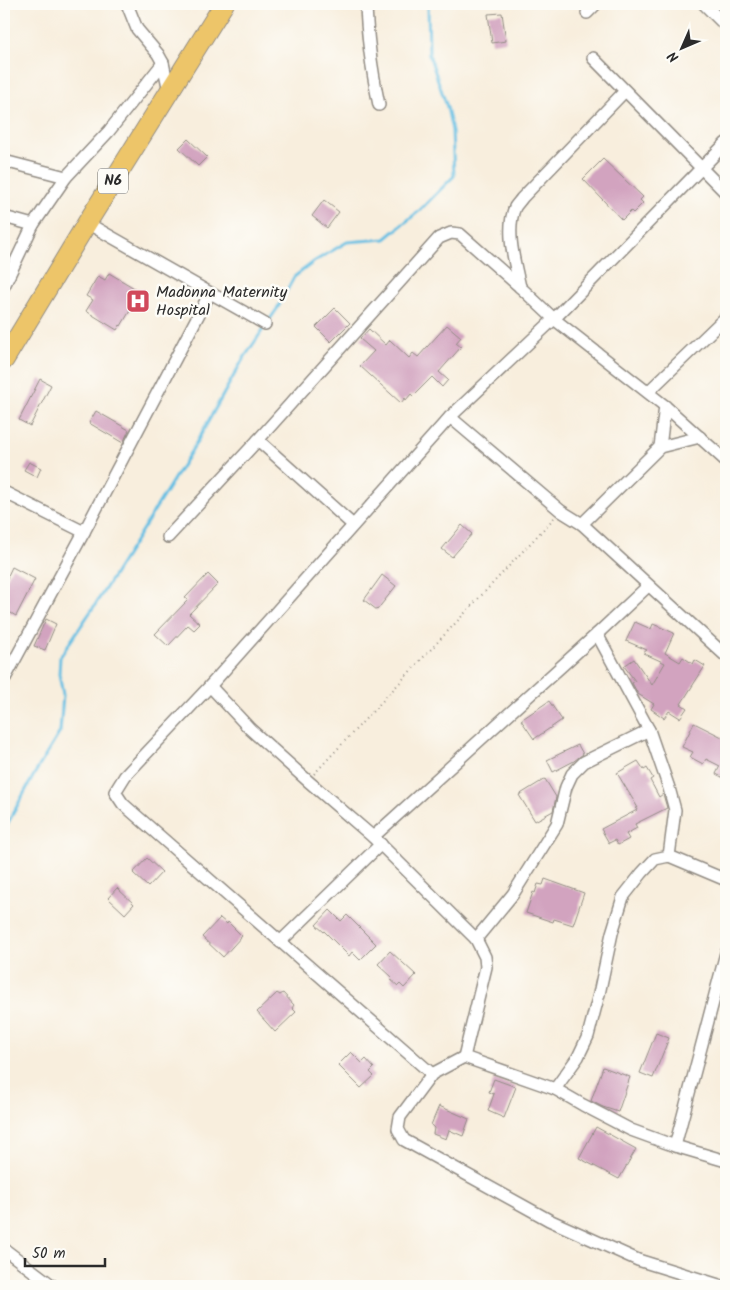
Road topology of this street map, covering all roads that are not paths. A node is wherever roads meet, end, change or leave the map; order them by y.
1 (127, 4) edge
2 (224, 4) edge
3 (366, 4) edge
4 (596, 4) edge
5 (704, 4) edge
6 (587, 13) dead end
7 (726, 26) edge
8 (593, 58) dead end
9 (164, 63) junction
10 (169, 91) junction
11 (625, 91) junction
12 (379, 105) dead end
13 (726, 143) edge
14 (4, 162) edge
15 (702, 168) junction
16 (66, 177) junction
17 (726, 193) edge
18 (4, 217) edge
19 (86, 223) junction
20 (33, 225) junction
21 (4, 286) edge
22 (520, 286) junction
23 (210, 293) junction
24 (726, 317) edge
25 (554, 319) junction
26 (265, 324) dead end
27 (4, 360) edge
28 (648, 392) junction
29 (665, 406) junction
30 (450, 417) junction
31 (700, 437) junction
32 (258, 440) junction
33 (660, 447) junction
34 (726, 461) edge
35 (4, 492) edge
36 (582, 524) junction
37 (353, 525) junction
38 (84, 532) junction
39 (168, 537) dead end
40 (648, 586) junction
41 (597, 634) junction
42 (726, 656) edge
43 (4, 680) edge
44 (210, 686) junction
45 (649, 730) junction
46 (377, 841) junction
47 (669, 856) junction
48 (726, 880) edge
49 (476, 939) junction
50 (280, 942) junction
51 (726, 953) edge
52 (464, 1057) junction
53 (432, 1074) junction
54 (556, 1088) junction
55 (675, 1146) junction
56 (726, 1161) edge
57 (4, 1250) edge
58 (53, 1286) edge
59 (722, 1286) edge

1 - 9 street
2 - 10 main road, N6
3 - 12 street
4 - 6 street
5 - 7 street
8 - 11 street
9 - 10 street
9 - 16 street
10 - 19 main road, N6
11 - 15 street
11 - 22 street
13 - 15 street
14 - 16 street
15 - 17 street
15 - 25 street
16 - 20 street
18 - 20 street
19 - 23 street
19 - 27 main road, N6
20 - 21 street
22 - 25 street
22 - 32 street
23 - 26 street
23 - 38 street
24 - 28 street
25 - 28 street
25 - 30 street
28 - 29 street
29 - 31 street
29 - 33 street
30 - 36 street
30 - 37 street
31 - 33 street
31 - 34 street
32 - 37 street
32 - 39 street
33 - 36 street
35 - 38 street
36 - 40 street
37 - 44 street
38 - 43 street
40 - 41 street
40 - 42 street
41 - 45 street
41 - 46 street
44 - 46 street
44 - 50 street
45 - 47 street
45 - 49 street
46 - 49 street
46 - 50 street
47 - 48 street
47 - 54 street
49 - 52 street
50 - 53 street
51 - 55 street
52 - 53 street
52 - 54 street
53 - 59 street
54 - 55 street
55 - 56 street
57 - 58 street

